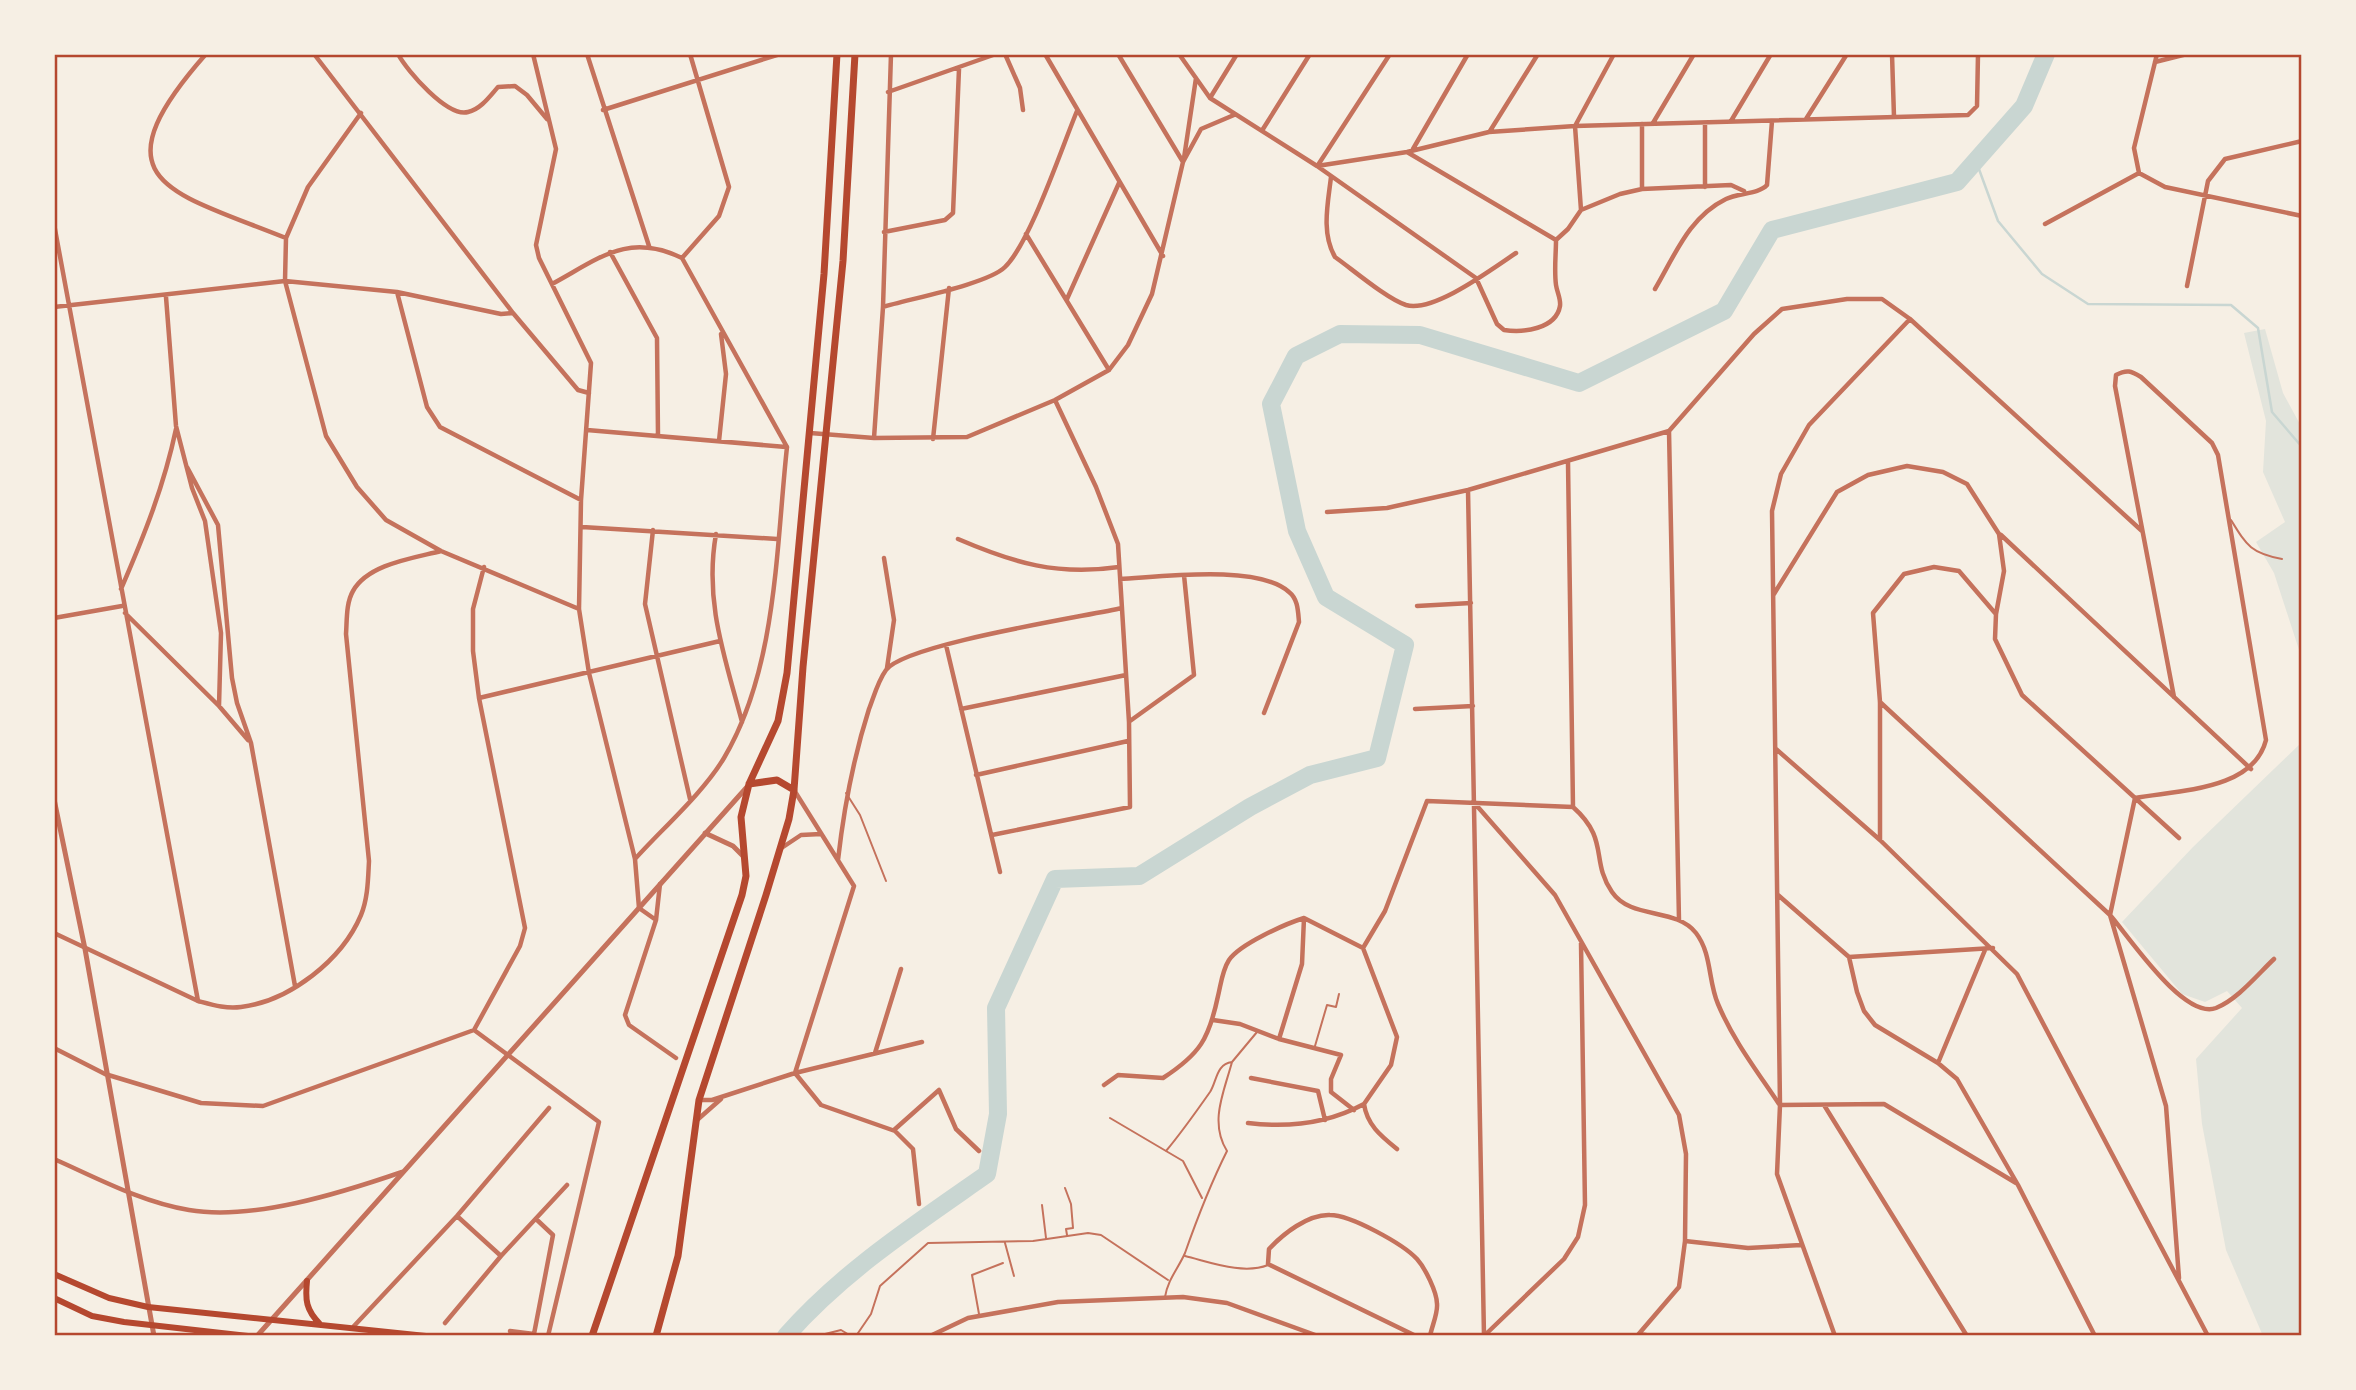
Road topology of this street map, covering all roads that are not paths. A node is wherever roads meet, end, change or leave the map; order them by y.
1 (206, 54) edge
2 (314, 54) edge
3 (398, 54) edge
4 (533, 54) edge
5 (587, 54) edge
6 (690, 54) edge
7 (780, 54) edge
8 (838, 54) edge
9 (855, 54) edge
10 (891, 54) edge
11 (996, 54) edge
12 (1005, 54) edge
13 (1045, 54) edge
14 (1118, 54) edge
15 (1179, 54) edge
16 (1237, 54) edge
17 (1310, 54) edge
18 (1390, 54) edge
19 (1468, 54) edge
20 (1538, 54) edge
21 (1614, 54) edge
22 (1694, 54) edge
23 (1771, 54) edge
24 (1847, 54) edge
25 (1892, 54) edge
26 (1978, 54) edge
27 (2157, 54) edge
28 (2188, 54) edge
29 (2155, 62) junction
30 (959, 69) junction
31 (1196, 78) junction
32 (697, 79) junction
33 (888, 92) junction
34 (1210, 98) junction
35 (605, 110) junction
36 (1023, 110) dead end
37 (1077, 111) junction
38 (360, 113) junction
39 (1234, 115) junction
40 (1894, 117) junction
41 (1805, 120) junction
42 (1772, 121) junction
43 (1730, 122) junction
44 (1705, 123) junction
45 (1642, 124) junction
46 (1652, 124) junction
47 (550, 125) junction
48 (1575, 126) junction
49 (1263, 129) junction
50 (1489, 132) junction
51 (2302, 141) edge
52 (1409, 151) junction
53 (1183, 162) junction
54 (1317, 166) junction
55 (2138, 173) junction
56 (1331, 177) junction
57 (1119, 183) junction
58 (1705, 187) junction
59 (1642, 189) junction
60 (1744, 191) junction
61 (2206, 195) junction
62 (1581, 210) junction
63 (2302, 216) edge
64 (54, 224) edge
65 (2045, 224) dead end
66 (884, 232) junction
67 (1026, 234) junction
68 (286, 238) junction
69 (1556, 240) junction
70 (649, 246) junction
71 (610, 252) junction
72 (1516, 253) dead end
73 (1164, 257) junction
74 (682, 258) junction
75 (1476, 278) junction
76 (285, 281) junction
77 (552, 284) junction
78 (2187, 286) dead end
79 (949, 288) junction
80 (1655, 289) dead end
81 (397, 292) junction
82 (166, 297) junction
83 (1067, 300) junction
84 (69, 305) junction
85 (54, 307) edge
86 (883, 307) junction
87 (513, 313) junction
88 (1910, 319) junction
89 (720, 328) junction
90 (1109, 370) junction
91 (589, 393) junction
92 (1055, 400) junction
93 (176, 426) junction
94 (586, 430) junction
95 (1669, 431) junction
96 (809, 433) junction
97 (828, 433) junction
98 (658, 436) junction
99 (874, 438) junction
100 (933, 439) junction
101 (719, 441) junction
102 (787, 447) junction
103 (1568, 462) junction
104 (187, 467) junction
105 (1468, 490) junction
106 (581, 500) junction
107 (1326, 512) dead end
108 (2228, 516) junction
109 (582, 527) junction
110 (653, 530) junction
111 (2144, 532) junction
112 (716, 534) junction
113 (1999, 534) junction
114 (777, 539) junction
115 (958, 540) dead end
116 (441, 551) junction
117 (884, 558) dead end
118 (2282, 559) dead end
119 (484, 567) junction
120 (1119, 567) junction
121 (1184, 575) junction
122 (1120, 579) junction
123 (121, 590) junction
124 (1773, 595) junction
125 (1471, 603) junction
126 (123, 606) junction
127 (1417, 606) dead end
128 (1122, 608) junction
129 (579, 609) junction
130 (124, 612) junction
131 (1996, 614) junction
132 (54, 618) edge
133 (720, 641) junction
134 (946, 645) junction
135 (655, 655) junction
136 (887, 668) junction
137 (589, 673) junction
138 (1126, 674) junction
139 (2174, 697) junction
140 (479, 698) junction
141 (1880, 702) junction
142 (219, 706) junction
143 (1474, 706) junction
144 (961, 709) junction
145 (1415, 709) dead end
146 (1264, 713) dead end
147 (1129, 722) junction
148 (742, 723) junction
149 (1128, 741) junction
150 (251, 743) junction
151 (1776, 749) junction
152 (2251, 769) junction
153 (976, 775) junction
154 (749, 784) junction
155 (794, 790) junction
156 (846, 793) junction
157 (2135, 798) junction
158 (54, 799) edge
159 (690, 799) junction
160 (1476, 805) junction
161 (1573, 807) junction
162 (56, 824) edge
163 (705, 833) junction
164 (821, 834) junction
165 (992, 835) junction
166 (2179, 838) dead end
167 (1880, 840) junction
168 (780, 849) junction
169 (745, 858) junction
170 (635, 859) junction
171 (838, 860) junction
172 (1000, 872) dead end
173 (886, 881) dead end
174 (660, 883) junction
175 (1778, 895) junction
176 (639, 908) junction
177 (2110, 915) junction
178 (1304, 918) junction
179 (656, 920) junction
180 (1679, 920) junction
181 (54, 933) edge
182 (1581, 943) junction
183 (1363, 948) junction
184 (1993, 948) junction
185 (85, 949) junction
186 (1985, 950) junction
187 (1849, 957) junction
188 (2274, 959) dead end
189 (901, 969) dead end
190 (295, 986) junction
191 (1339, 995) dead end
192 (198, 1001) junction
193 (1213, 1020) junction
194 (474, 1030) junction
195 (1258, 1031) junction
196 (1279, 1039) junction
197 (922, 1042) dead end
198 (1314, 1047) junction
199 (54, 1048) edge
200 (875, 1053) junction
201 (508, 1055) junction
202 (676, 1058) dead end
203 (1232, 1062) junction
204 (1938, 1063) junction
205 (795, 1073) junction
206 (105, 1074) junction
207 (1251, 1079) dead end
208 (1104, 1085) dead end
209 (724, 1097) junction
210 (699, 1100) junction
211 (1364, 1104) junction
212 (1780, 1105) junction
213 (1824, 1105) junction
214 (549, 1108) dead end
215 (1354, 1110) junction
216 (1110, 1118) dead end
217 (1325, 1120) junction
218 (696, 1122) junction
219 (1248, 1123) dead end
220 (894, 1130) junction
221 (1397, 1149) dead end
222 (979, 1151) dead end
223 (1166, 1151) junction
224 (54, 1159) edge
225 (404, 1171) junction
226 (568, 1185) dead end
227 (2018, 1185) junction
228 (1065, 1188) dead end
229 (131, 1193) junction
230 (1202, 1198) junction
231 (919, 1204) dead end
232 (1042, 1205) dead end
233 (457, 1216) junction
234 (536, 1219) junction
235 (1067, 1236) junction
236 (1046, 1239) junction
237 (1685, 1241) junction
238 (1005, 1242) junction
239 (1801, 1245) junction
240 (501, 1256) junction
241 (1184, 1256) junction
242 (1003, 1263) dead end
243 (1268, 1264) junction
244 (54, 1274) edge
245 (1014, 1276) dead end
246 (1168, 1280) junction
247 (307, 1281) junction
248 (2179, 1281) junction
249 (54, 1298) edge
250 (1165, 1298) junction
251 (148, 1307) junction
252 (980, 1315) junction
253 (271, 1320) junction
254 (445, 1323) dead end
255 (320, 1324) junction
256 (354, 1326) junction
257 (153, 1327) junction
258 (510, 1331) dead end
259 (1485, 1335) edge
260 (1638, 1335) edge
261 (154, 1336) edge
262 (248, 1336) edge
263 (257, 1336) edge
264 (426, 1336) edge
265 (548, 1336) edge
266 (592, 1336) edge
267 (656, 1336) edge
268 (817, 1336) edge
269 (851, 1336) edge
270 (856, 1336) edge
271 (930, 1336) edge
272 (1318, 1336) edge
273 (1416, 1336) edge
274 (1430, 1336) edge
275 (1651, 1336) edge
276 (1835, 1336) edge
277 (1967, 1336) edge
278 (2095, 1336) edge
279 (2208, 1336) edge

1 - 68 street
2 - 38 street
3 - 47 street
4 - 47 street
5 - 35 street
6 - 32 street
7 - 32 street
8 - 96 highway
9 - 97 highway
10 - 33 street
11 - 30 street
12 - 36 street
13 - 37 street
14 - 53 street
15 - 31 street
16 - 34 street
17 - 49 street
18 - 54 street
19 - 52 street
20 - 50 street
21 - 48 street
22 - 46 street
23 - 43 street
24 - 41 street
25 - 40 street
26 - 40 street
27 - 29 street
28 - 29 street
29 - 55 street
30 - 33 street
30 - 66 street
31 - 34 street
31 - 53 street
32 - 35 street
32 - 74 street
33 - 66 street
34 - 39 street
35 - 70 street
37 - 57 street
37 - 67 street
38 - 68 street
38 - 87 street
39 - 49 street
39 - 53 street
40 - 41 street
41 - 42 street
42 - 43 street
42 - 60 street
43 - 44 street
44 - 46 street
44 - 58 street
45 - 46 street
45 - 48 street
45 - 59 street
47 - 77 street
48 - 50 street
48 - 62 street
49 - 54 street
50 - 52 street
51 - 61 street
52 - 54 street
52 - 69 street
53 - 73 street
54 - 56 street
55 - 61 street
55 - 65 street
56 - 75 street
56 - 75 street
57 - 73 street
57 - 83 street
58 - 59 street
58 - 60 street
59 - 62 street
60 - 80 street
61 - 63 street
61 - 78 street
62 - 69 street
64 - 84 street
66 - 86 street
67 - 79 street
67 - 83 street
68 - 76 street
69 - 75 street
70 - 71 street
70 - 74 street
71 - 77 street
71 - 98 street
72 - 75 street
73 - 90 street
74 - 89 street
76 - 81 street
76 - 82 street
76 - 116 street
77 - 91 street
79 - 86 street
79 - 100 street
81 - 87 street
81 - 106 street
82 - 84 street
82 - 93 street
83 - 90 street
84 - 85 street
84 - 123 street
86 - 99 street
87 - 91 street
88 - 95 street
88 - 111 street
88 - 124 street
89 - 101 street
89 - 102 street
90 - 92 street
91 - 94 street
92 - 100 street
92 - 120 street
93 - 104 street
93 - 123 street
94 - 98 street
94 - 106 street
95 - 103 street
95 - 180 street
96 - 97 street
96 - 154 highway
97 - 99 street
97 - 155 highway
98 - 101 street
99 - 100 street
101 - 102 street
102 - 114 street
103 - 105 street
103 - 161 street
104 - 142 street
104 - 150 street
105 - 107 street
105 - 125 street
106 - 109 street
108 - 111 street
108 - 118 lane
108 - 152 street
109 - 110 street
109 - 129 street
110 - 112 street
110 - 135 street
111 - 139 street
112 - 114 street
112 - 133 street
113 - 124 street
113 - 131 street
113 - 139 street
114 - 148 street
115 - 120 street
116 - 119 street
116 - 190 street
117 - 136 street
119 - 129 street
119 - 140 street
120 - 122 street
121 - 122 street
121 - 146 street
121 - 147 street
122 - 128 street
123 - 126 street
124 - 151 street
125 - 127 street
125 - 143 street
126 - 130 street
126 - 132 street
128 - 134 street
128 - 138 street
129 - 137 street
130 - 142 street
130 - 192 street
131 - 141 street
131 - 157 street
133 - 135 street
133 - 148 street
134 - 136 street
134 - 144 street
135 - 137 street
135 - 159 street
136 - 156 street
137 - 140 street
137 - 170 street
138 - 144 street
138 - 147 street
139 - 152 street
140 - 194 street
141 - 167 street
141 - 177 street
142 - 150 street
143 - 145 street
143 - 160 street
144 - 153 street
147 - 149 street
148 - 159 street
149 - 153 street
149 - 165 street
150 - 190 street
151 - 167 street
151 - 175 street
152 - 157 street
153 - 165 street
154 - 155 highway
154 - 163 street
154 - 169 highway
155 - 164 street
155 - 168 highway
156 - 171 street
156 - 173 lane
157 - 166 street
157 - 177 street
158 - 162 street
159 - 170 street
160 - 161 street
160 - 182 street
160 - 183 street
160 - 259 street
161 - 180 street
162 - 185 street
163 - 169 street
163 - 174 street
164 - 168 street
164 - 171 street
165 - 172 street
167 - 184 street
168 - 210 highway
169 - 266 highway
170 - 176 street
171 - 205 street
174 - 176 street
174 - 179 street
175 - 187 street
175 - 212 street
176 - 179 street
176 - 201 street
177 - 188 street
177 - 248 street
178 - 183 street
178 - 193 street
178 - 196 street
179 - 202 street
180 - 212 street
181 - 185 street
182 - 237 street
182 - 259 street
183 - 211 street
184 - 186 street
184 - 248 street
185 - 192 street
185 - 206 street
186 - 187 street
186 - 204 street
187 - 204 street
189 - 200 street
190 - 192 street
191 - 198 lane
193 - 195 street
193 - 208 street
194 - 201 street
194 - 206 street
195 - 196 street
195 - 203 lane
196 - 198 street
197 - 200 street
198 - 215 street
199 - 206 street
200 - 205 street
201 - 225 street
201 - 265 street
203 - 223 lane
203 - 230 lane
204 - 227 street
205 - 209 street
205 - 220 street
206 - 229 street
207 - 217 street
209 - 210 street
209 - 218 street
210 - 218 highway
211 - 215 street
211 - 221 street
212 - 213 street
212 - 239 street
213 - 227 street
213 - 277 street
214 - 233 street
215 - 217 street
216 - 223 lane
217 - 219 street
218 - 267 highway
220 - 222 street
220 - 231 street
223 - 230 lane
224 - 229 street
225 - 229 street
225 - 247 street
226 - 234 street
227 - 278 street
228 - 235 lane
229 - 251 street
230 - 241 lane
232 - 236 lane
233 - 240 street
233 - 256 street
234 - 240 street
234 - 258 street
235 - 236 lane
235 - 246 lane
236 - 238 lane
237 - 239 street
237 - 260 street
238 - 245 lane
238 - 270 lane
239 - 276 street
240 - 254 street
241 - 243 lane
241 - 246 lane
242 - 252 lane
243 - 273 street
243 - 274 street
244 - 251 main road
246 - 250 lane
247 - 253 street
247 - 255 main road
248 - 279 street
249 - 257 main road
250 - 252 street
250 - 272 street
251 - 253 main road
251 - 257 street
252 - 271 street
253 - 255 main road
253 - 263 street
255 - 256 main road
256 - 264 main road
257 - 261 street
257 - 262 main road
260 - 275 street
268 - 269 lane

